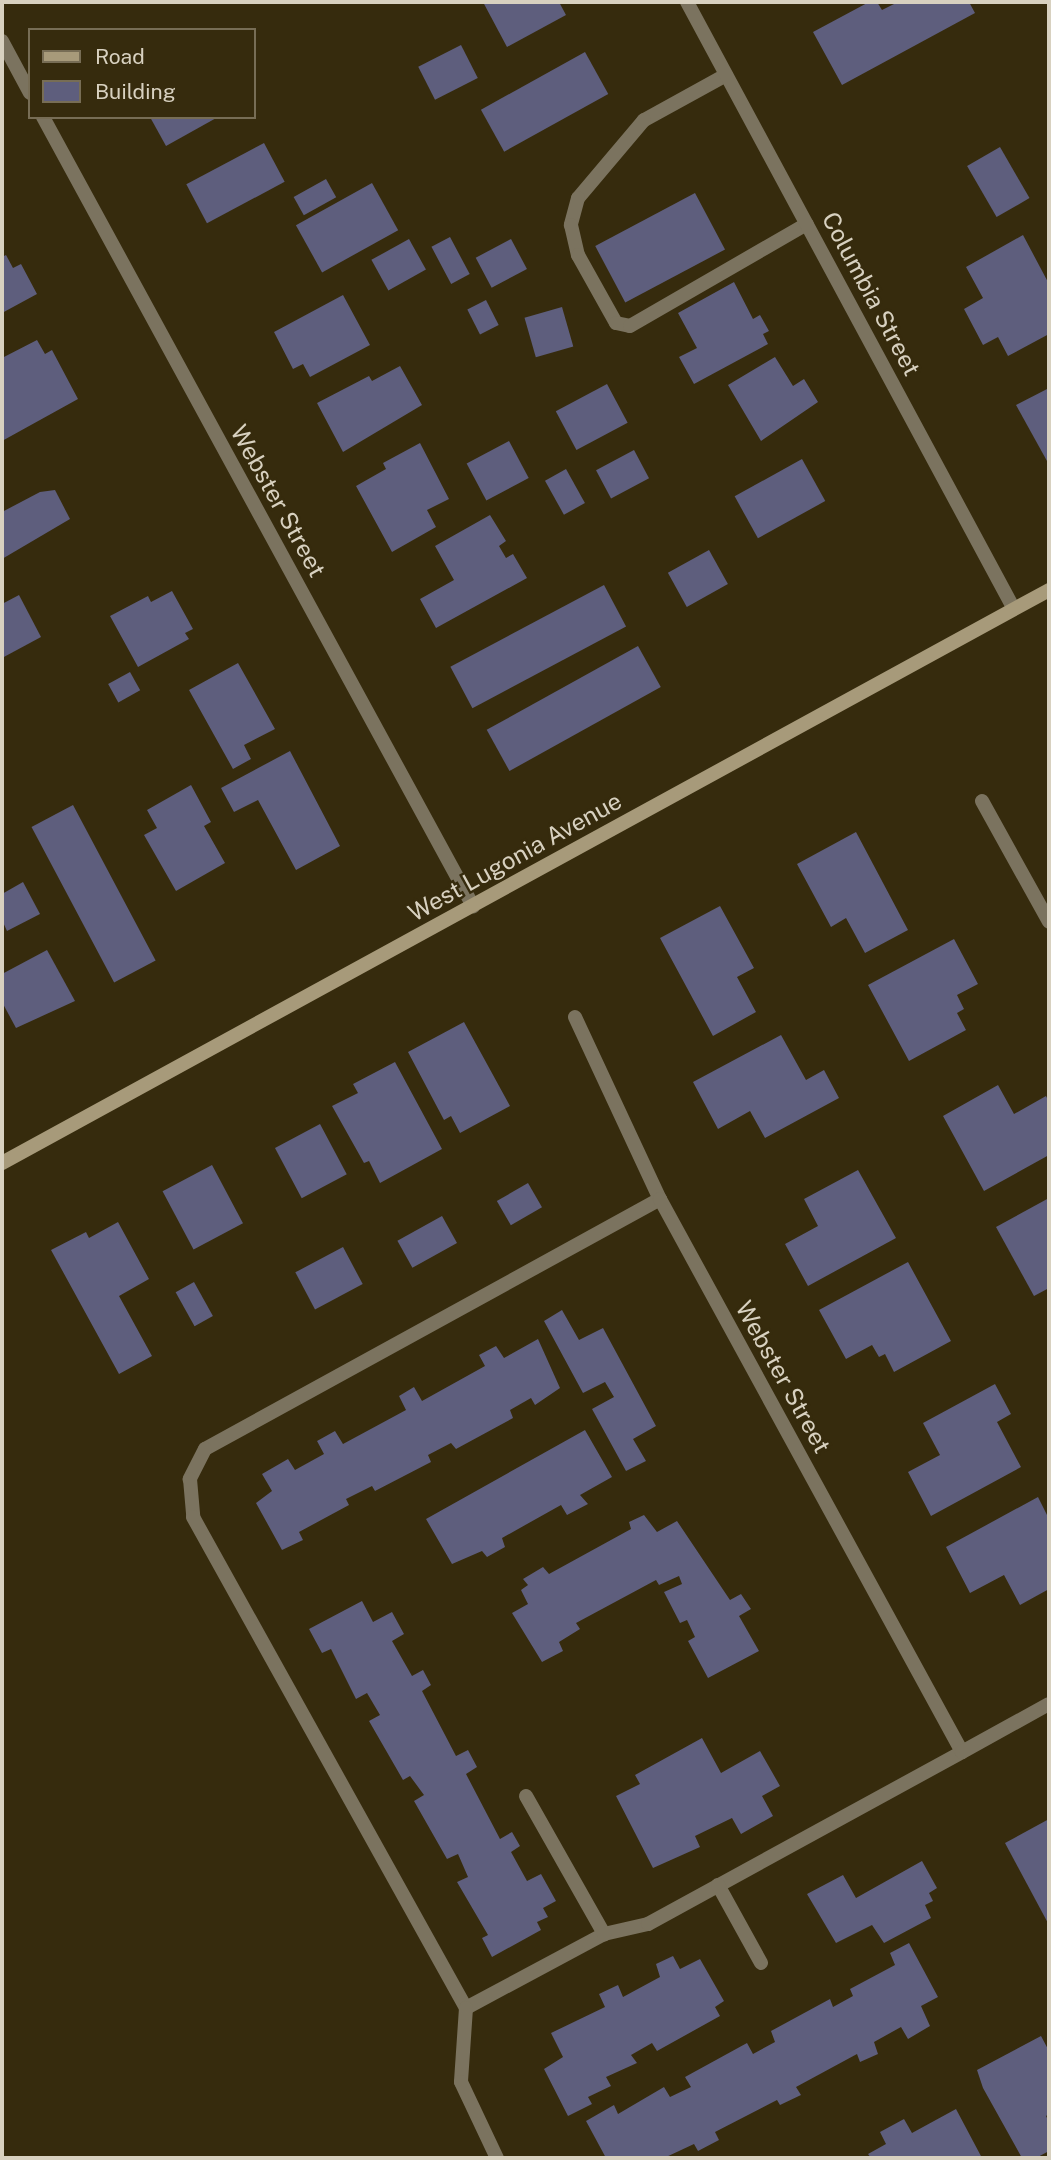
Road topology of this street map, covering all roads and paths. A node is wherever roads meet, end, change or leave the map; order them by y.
1 (687, 2) edge
2 (2, 41) edge
3 (726, 75) junction
4 (28, 89) edge
5 (44, 119) edge
6 (807, 224) junction
7 (1049, 590) edge
8 (1014, 609) junction
9 (982, 801) dead end
10 (473, 906) junction
11 (1049, 922) edge
12 (576, 1017) dead end
13 (2, 1163) edge
14 (660, 1199) junction
15 (1049, 1704) edge
16 (962, 1752) junction
17 (526, 1796) dead end
18 (718, 1885) junction
19 (604, 1934) junction
20 (761, 1963) dead end
21 (466, 2008) junction
22 (496, 2158) edge

1 - 3 street, Columbia Street
2 - 4 street
3 - 6 street, Columbia Street
3 - 6 street
5 - 10 street, Webster Street
6 - 8 street, Columbia Street
7 - 8 main road, West Lugonia Avenue
8 - 10 main road, West Lugonia Avenue
9 - 11 street
10 - 13 main road, West Lugonia Avenue
12 - 14 street, Webster Street
14 - 16 street, Webster Street
14 - 21 street
15 - 16 street
16 - 18 street
17 - 19 street
18 - 19 street
18 - 20 street
19 - 21 street
21 - 22 street

